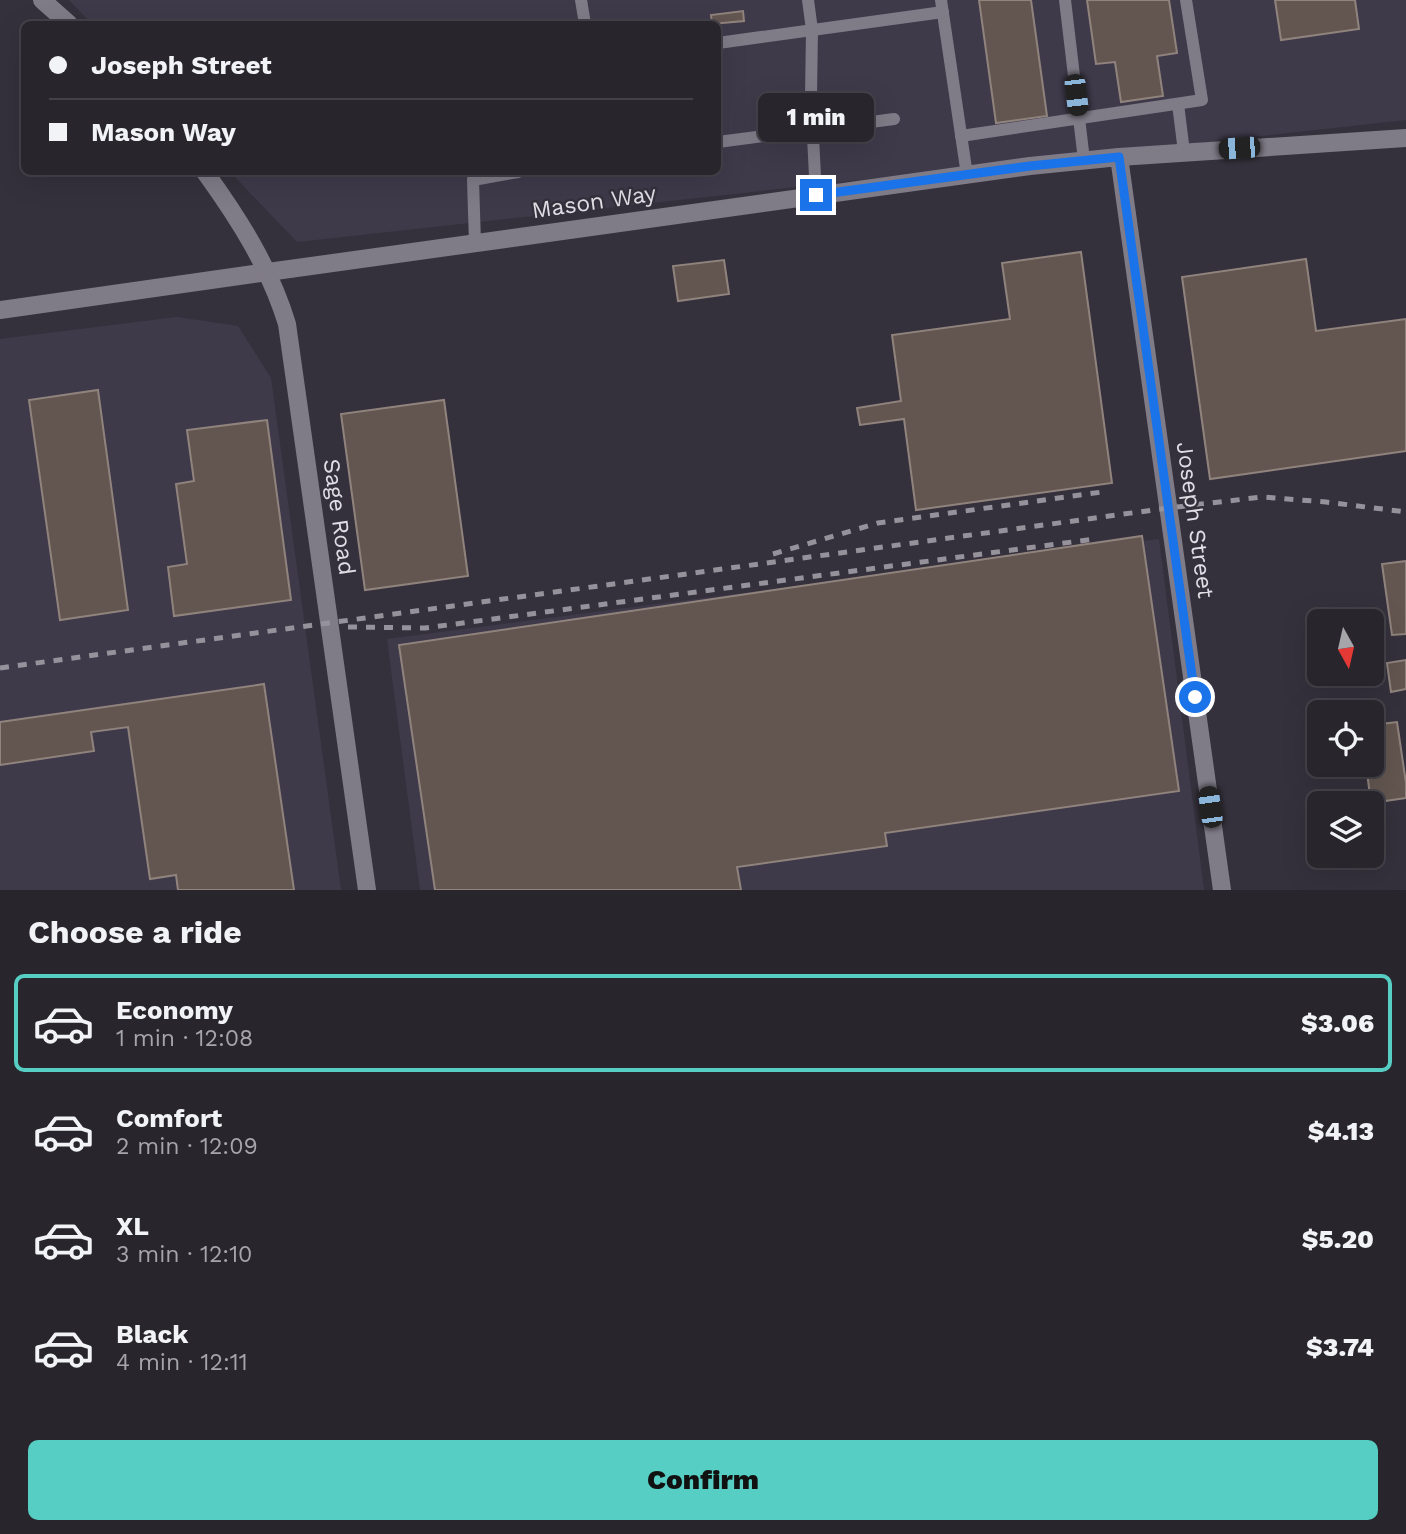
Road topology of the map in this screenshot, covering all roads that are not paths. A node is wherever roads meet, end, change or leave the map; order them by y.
1 (42, 0) edge
2 (581, 0) edge
3 (808, 0) edge
4 (1065, 0) edge
5 (1186, 0) edge
6 (942, 6) edge
7 (66, 21) edge
8 (584, 21) edge
9 (812, 30) junction
10 (721, 43) edge
11 (1178, 104) junction
12 (1079, 118) junction
13 (894, 119) dead end
14 (813, 130) junction
15 (961, 136) junction
16 (1406, 138) edge
17 (721, 142) edge
18 (1184, 152) junction
19 (1119, 157) junction
20 (1084, 160) junction
21 (207, 175) edge
22 (501, 175) edge
23 (967, 175) junction
24 (816, 195) junction
25 (475, 243) junction
26 (268, 272) junction
27 (0, 310) edge
28 (367, 890) edge
29 (1222, 890) edge

1 - 7 street
2 - 8 lane
3 - 9 lane
4 - 12 lane
5 - 11 lane
6 - 9 lane
6 - 15 lane
9 - 10 lane
9 - 14 lane
11 - 12 lane
11 - 18 lane
12 - 15 lane
12 - 20 lane
13 - 14 lane
14 - 17 lane
14 - 24 lane
15 - 23 lane
16 - 18 street, Mason Way
18 - 19 street, Mason Way
19 - 20 street, Mason Way
19 - 29 street, Joseph Street
20 - 23 street, Mason Way
21 - 26 street, Sage Road
22 - 25 lane
23 - 24 street, Mason Way
24 - 25 street, Mason Way
25 - 26 street, Mason Way
26 - 27 street, Mason Way
26 - 28 street, Sage Road

